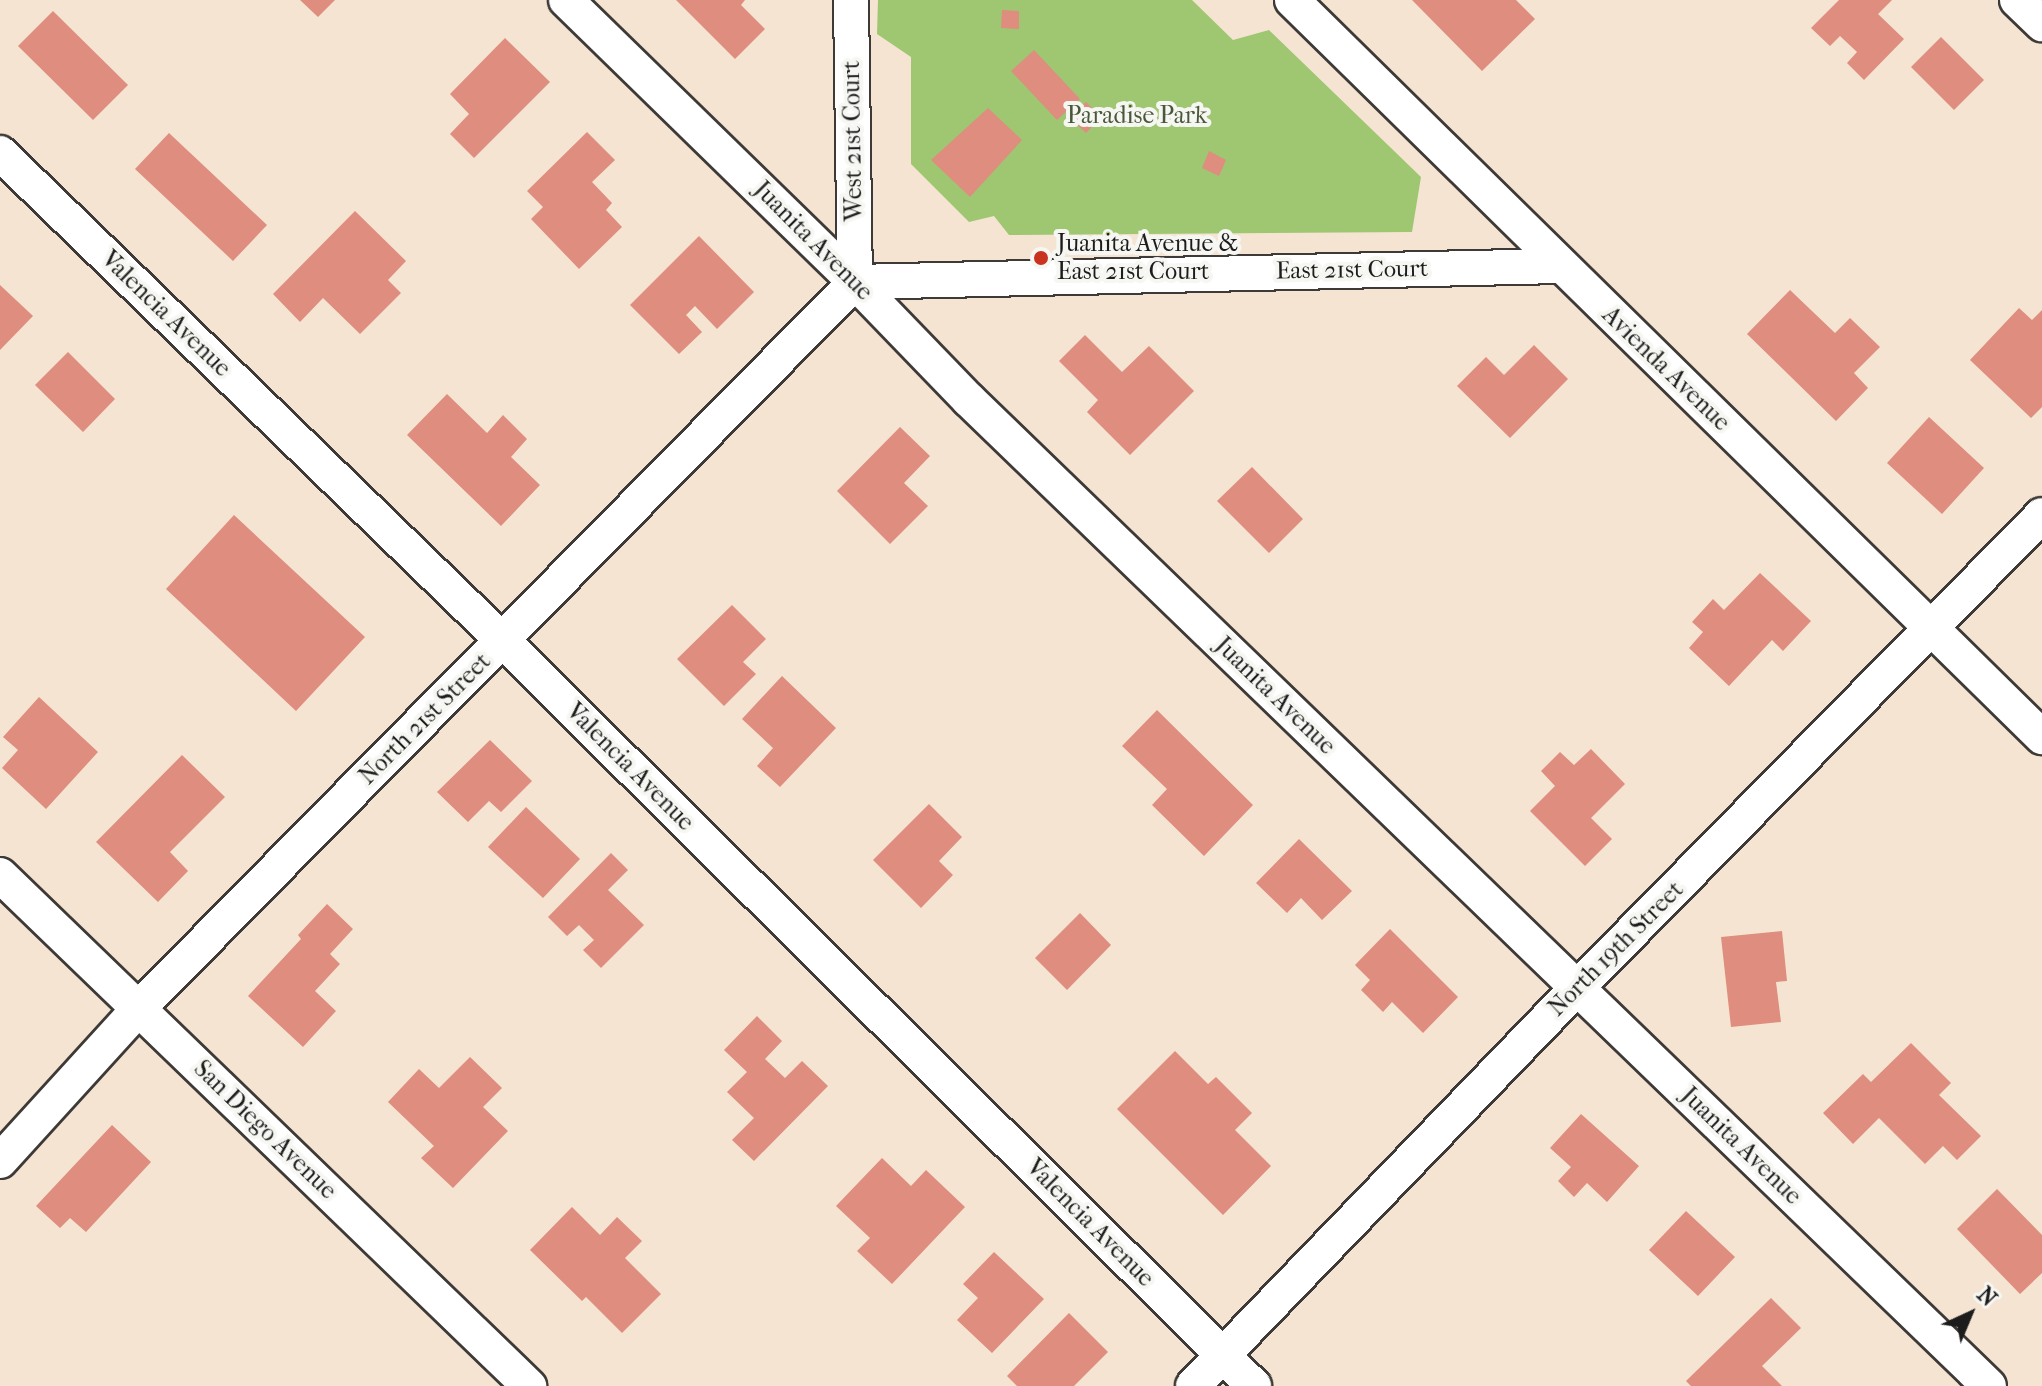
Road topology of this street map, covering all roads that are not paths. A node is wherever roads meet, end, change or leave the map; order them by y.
1 (566, 0) edge
2 (851, 0) edge
3 (1292, 0) edge
4 (2017, 0) edge
5 (2042, 24) edge
6 (0, 153) edge
7 (1560, 266) junction
8 (855, 282) junction
9 (2042, 515) edge
10 (1933, 629) junction
11 (503, 641) junction
12 (2042, 737) edge
13 (0, 875) edge
14 (1577, 988) junction
15 (139, 1008) junction
16 (0, 1161) edge
17 (1223, 1356) junction
18 (529, 1386) edge
19 (1193, 1386) edge
20 (1254, 1386) edge
21 (1989, 1386) edge

1 - 8 street, Juanita Avenue
2 - 8 street, West 21st Court
3 - 7 street, Avienda Avenue
4 - 5 street
6 - 11 street, Valencia Avenue
7 - 8 street, East 21st Court
7 - 10 street, Avienda Avenue
8 - 11 street, North 21st Street
8 - 14 street, Juanita Avenue
9 - 10 street, North 19th Street
10 - 12 street, Avienda Avenue
10 - 14 street, North 19th Street
11 - 15 street, North 21st Street
11 - 17 street, Valencia Avenue
13 - 15 street, San Diego Avenue
14 - 17 street, North 19th Street
14 - 21 street, Juanita Avenue
15 - 16 street, North 21st Street
15 - 18 street, San Diego Avenue
17 - 19 street, North 19th Street
17 - 20 street, Valencia Avenue

